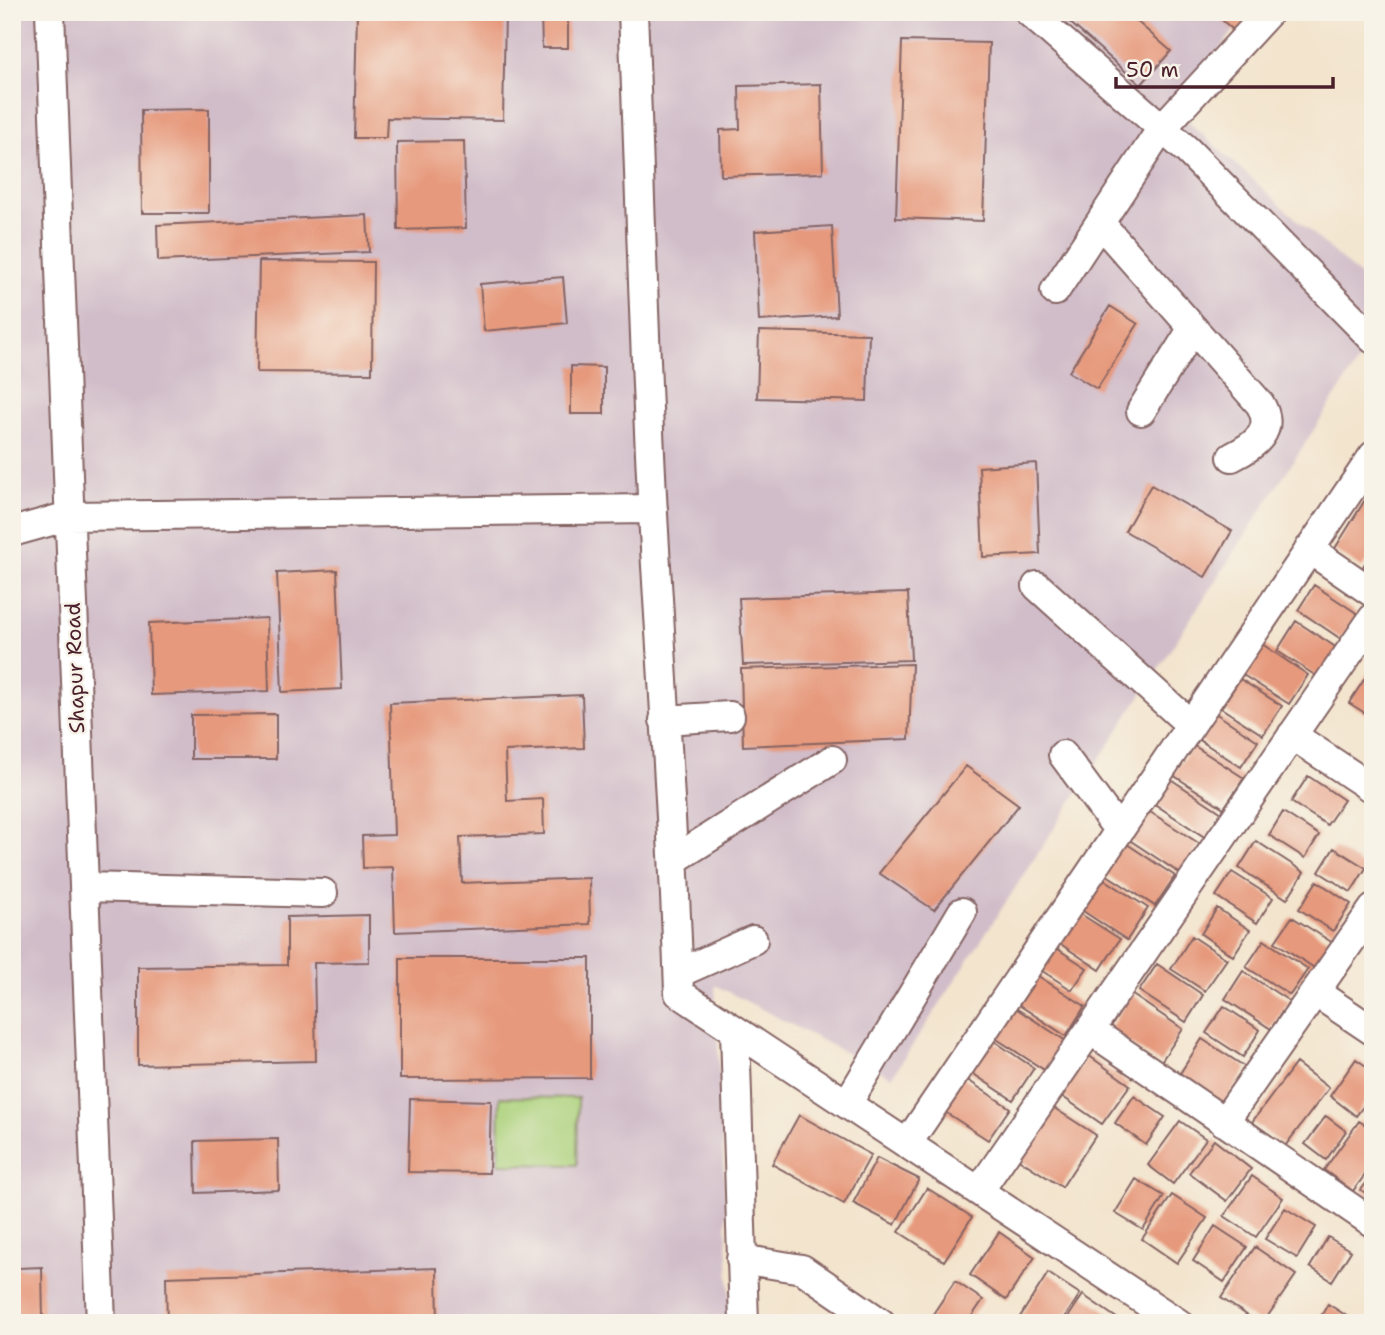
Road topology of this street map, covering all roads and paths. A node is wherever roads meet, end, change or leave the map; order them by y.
1 (50, 12) edge
2 (633, 12) edge
3 (1029, 12) edge
4 (1269, 12) edge
5 (1155, 122) junction
6 (1100, 223) junction
7 (1055, 291) dead end
8 (1193, 328) junction
9 (1373, 339) edge
10 (1141, 411) dead end
11 (1373, 456) edge
12 (1232, 457) dead end
13 (653, 509) junction
14 (69, 516) junction
15 (12, 532) edge
16 (1309, 549) junction
17 (1037, 586) dead end
18 (1373, 593) edge
19 (1373, 618) edge
20 (730, 716) dead end
21 (664, 720) junction
22 (1191, 725) junction
23 (1292, 735) junction
24 (1063, 755) dead end
25 (832, 760) dead end
26 (1373, 789) edge
27 (1119, 831) junction
28 (675, 859) junction
29 (84, 887) junction
30 (323, 893) dead end
31 (1373, 909) edge
32 (962, 912) dead end
33 (752, 940) dead end
34 (679, 973) junction
35 (1315, 992) junction
36 (735, 1030) junction
37 (1090, 1030) junction
38 (1373, 1031) edge
39 (847, 1104) junction
40 (1224, 1122) junction
41 (907, 1144) junction
42 (979, 1191) junction
43 (1373, 1223) edge
44 (741, 1259) junction
45 (101, 1323) edge
46 (744, 1323) edge
47 (881, 1323) edge
48 (1178, 1323) edge

1 - 14 street, Shapur Road
2 - 13 street
3 - 5 street
4 - 5 street
5 - 6 street
5 - 9 street
6 - 7 street
6 - 8 street
8 - 10 street
8 - 12 street
11 - 16 street
13 - 14 street
13 - 21 street
14 - 15 street
14 - 29 street, Shapur Road
16 - 18 street
16 - 22 street
17 - 22 street
19 - 23 street
20 - 21 street
21 - 28 street
22 - 27 street
23 - 26 street
23 - 37 street
24 - 27 street
25 - 28 street
27 - 41 street
28 - 34 street
29 - 30 street
29 - 45 street, Shapur Road
31 - 35 street
32 - 39 street
33 - 34 street
34 - 36 street
35 - 38 street
35 - 40 street
36 - 39 street
36 - 44 street
37 - 40 street
37 - 42 street
39 - 41 street
40 - 43 street
41 - 42 street
42 - 48 street
44 - 46 street
44 - 47 street

